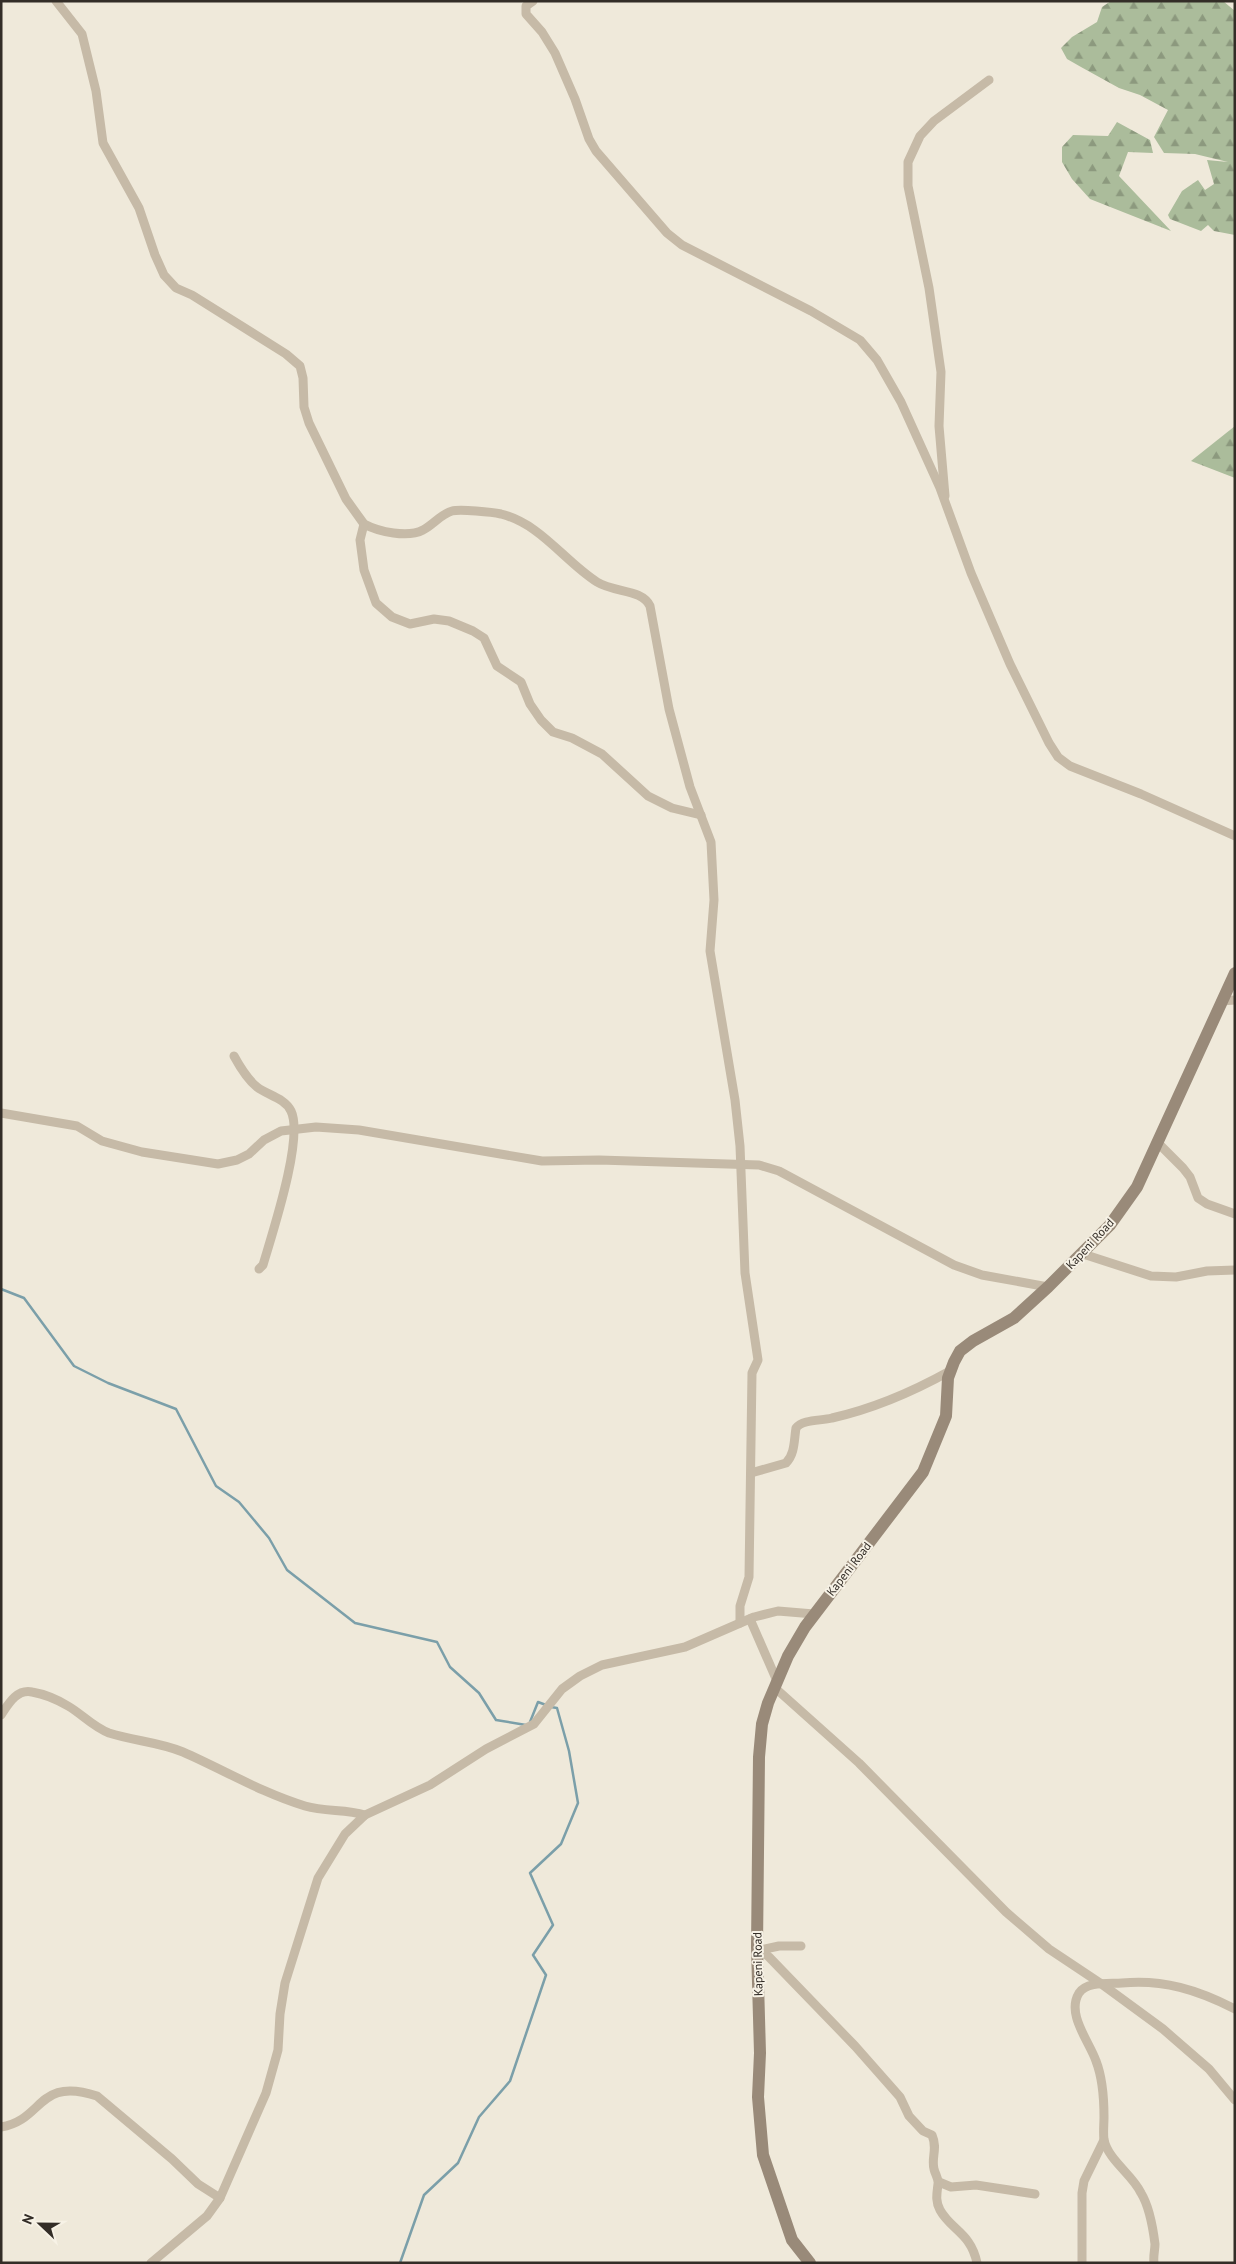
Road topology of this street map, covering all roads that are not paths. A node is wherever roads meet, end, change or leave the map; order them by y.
1 (56, 1) edge
2 (533, 1) edge
3 (989, 80) dead end
4 (945, 502) junction
5 (364, 524) junction
6 (701, 815) junction
7 (1235, 836) edge
8 (1235, 973) edge
9 (1235, 1000) edge
10 (1221, 1001) junction
11 (234, 1056) dead end
12 (1, 1113) edge
13 (295, 1128) junction
14 (1157, 1142) junction
15 (739, 1164) junction
16 (1235, 1214) edge
17 (1083, 1254) junction
18 (259, 1270) dead end
19 (1235, 1270) edge
20 (1048, 1287) junction
21 (950, 1371) junction
22 (751, 1473) junction
23 (814, 1614) junction
24 (750, 1618) junction
25 (740, 1623) junction
26 (776, 1684) junction
27 (1, 1715) edge
28 (365, 1815) junction
29 (801, 1946) dead end
30 (758, 1948) junction
31 (1103, 1985) junction
32 (1235, 2009) edge
33 (1235, 2100) edge
34 (1, 2126) edge
35 (1104, 2140) junction
36 (939, 2182) junction
37 (1035, 2194) dead end
38 (220, 2198) junction
39 (151, 2263) edge
40 (810, 2263) edge
41 (977, 2263) edge
42 (1082, 2263) edge
43 (1154, 2263) edge

1 - 5 street
2 - 4 street
3 - 4 street
4 - 7 street
5 - 6 street
5 - 6 street
6 - 15 street
8 - 10 main road, Kapeni Road
9 - 10 street
10 - 14 main road, Kapeni Road
11 - 13 street
12 - 13 street
13 - 15 street
13 - 18 street
14 - 16 street
14 - 17 main road, Kapeni Road
15 - 20 street
15 - 22 street
17 - 19 street
17 - 20 main road, Kapeni Road
20 - 21 main road, Kapeni Road
21 - 22 street
21 - 23 main road, Kapeni Road
22 - 25 street
23 - 24 street
23 - 26 main road, Kapeni Road
24 - 25 street
24 - 26 street
25 - 28 street
26 - 30 main road, Kapeni Road
26 - 31 street
27 - 28 street
28 - 38 street
29 - 30 street
30 - 36 street
30 - 40 main road, Kapeni Road
31 - 32 street
31 - 33 street
31 - 35 street
34 - 38 street
35 - 42 street
35 - 43 street
36 - 37 street
36 - 41 street
38 - 39 street

